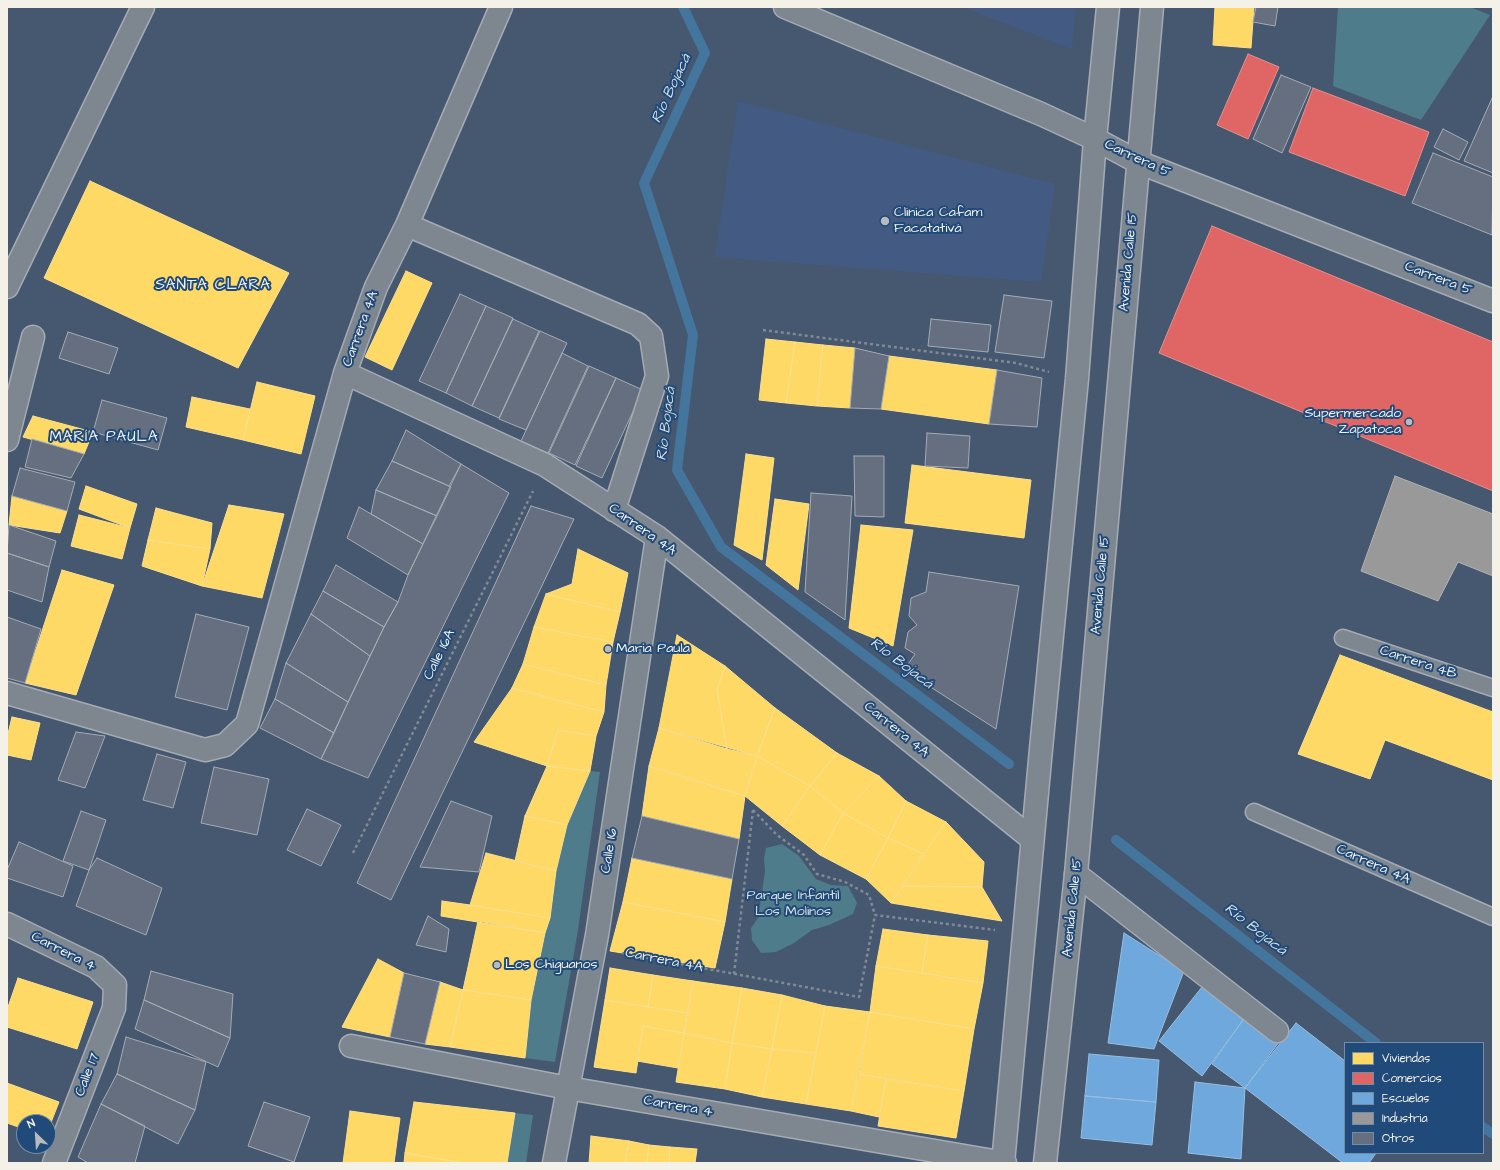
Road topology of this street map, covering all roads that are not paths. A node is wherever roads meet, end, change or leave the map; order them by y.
1 (143, 7) edge
2 (501, 7) edge
3 (785, 7) edge
4 (1108, 7) edge
5 (1152, 7) edge
6 (1095, 139) junction
7 (1138, 162) junction
8 (407, 225) junction
9 (7, 287) edge
10 (1493, 301) edge
11 (33, 337) dead end
12 (345, 372) junction
13 (7, 440) edge
14 (614, 510) junction
15 (657, 537) junction
16 (1343, 638) dead end
17 (1493, 688) edge
18 (7, 692) edge
19 (1254, 812) dead end
20 (1032, 839) junction
21 (1076, 874) junction
22 (1493, 917) edge
23 (7, 924) edge
24 (115, 985) joint
25 (1277, 1031) dead end
26 (351, 1046) dead end
27 (568, 1088) junction
28 (54, 1163) edge
29 (554, 1163) edge
30 (1004, 1163) edge
31 (1045, 1163) edge

1 - 9 street
2 - 8 street, Carrera 4A
3 - 6 street, Carrera 5
4 - 6 street
5 - 7 street, Avenida Calle 15
6 - 7 street, Carrera 5
6 - 20 street
7 - 10 street, Carrera 5
7 - 21 street, Avenida Calle 15
8 - 12 street, Carrera 4A
8 - 14 street
11 - 13 street
12 - 14 street, Carrera 4A
12 - 18 street
14 - 15 street, Carrera 4A
15 - 20 street, Carrera 4A
15 - 27 street, Calle 16
16 - 17 lane, Carrera 4B
19 - 22 lane, Carrera 4A
20 - 30 street
21 - 25 street
21 - 31 street, Avenida Calle 15
23 - 24 street, Carrera 4
24 - 28 street, Calle 17
26 - 27 street, Carrera 4
27 - 29 street, Calle 16
27 - 30 street, Carrera 4

